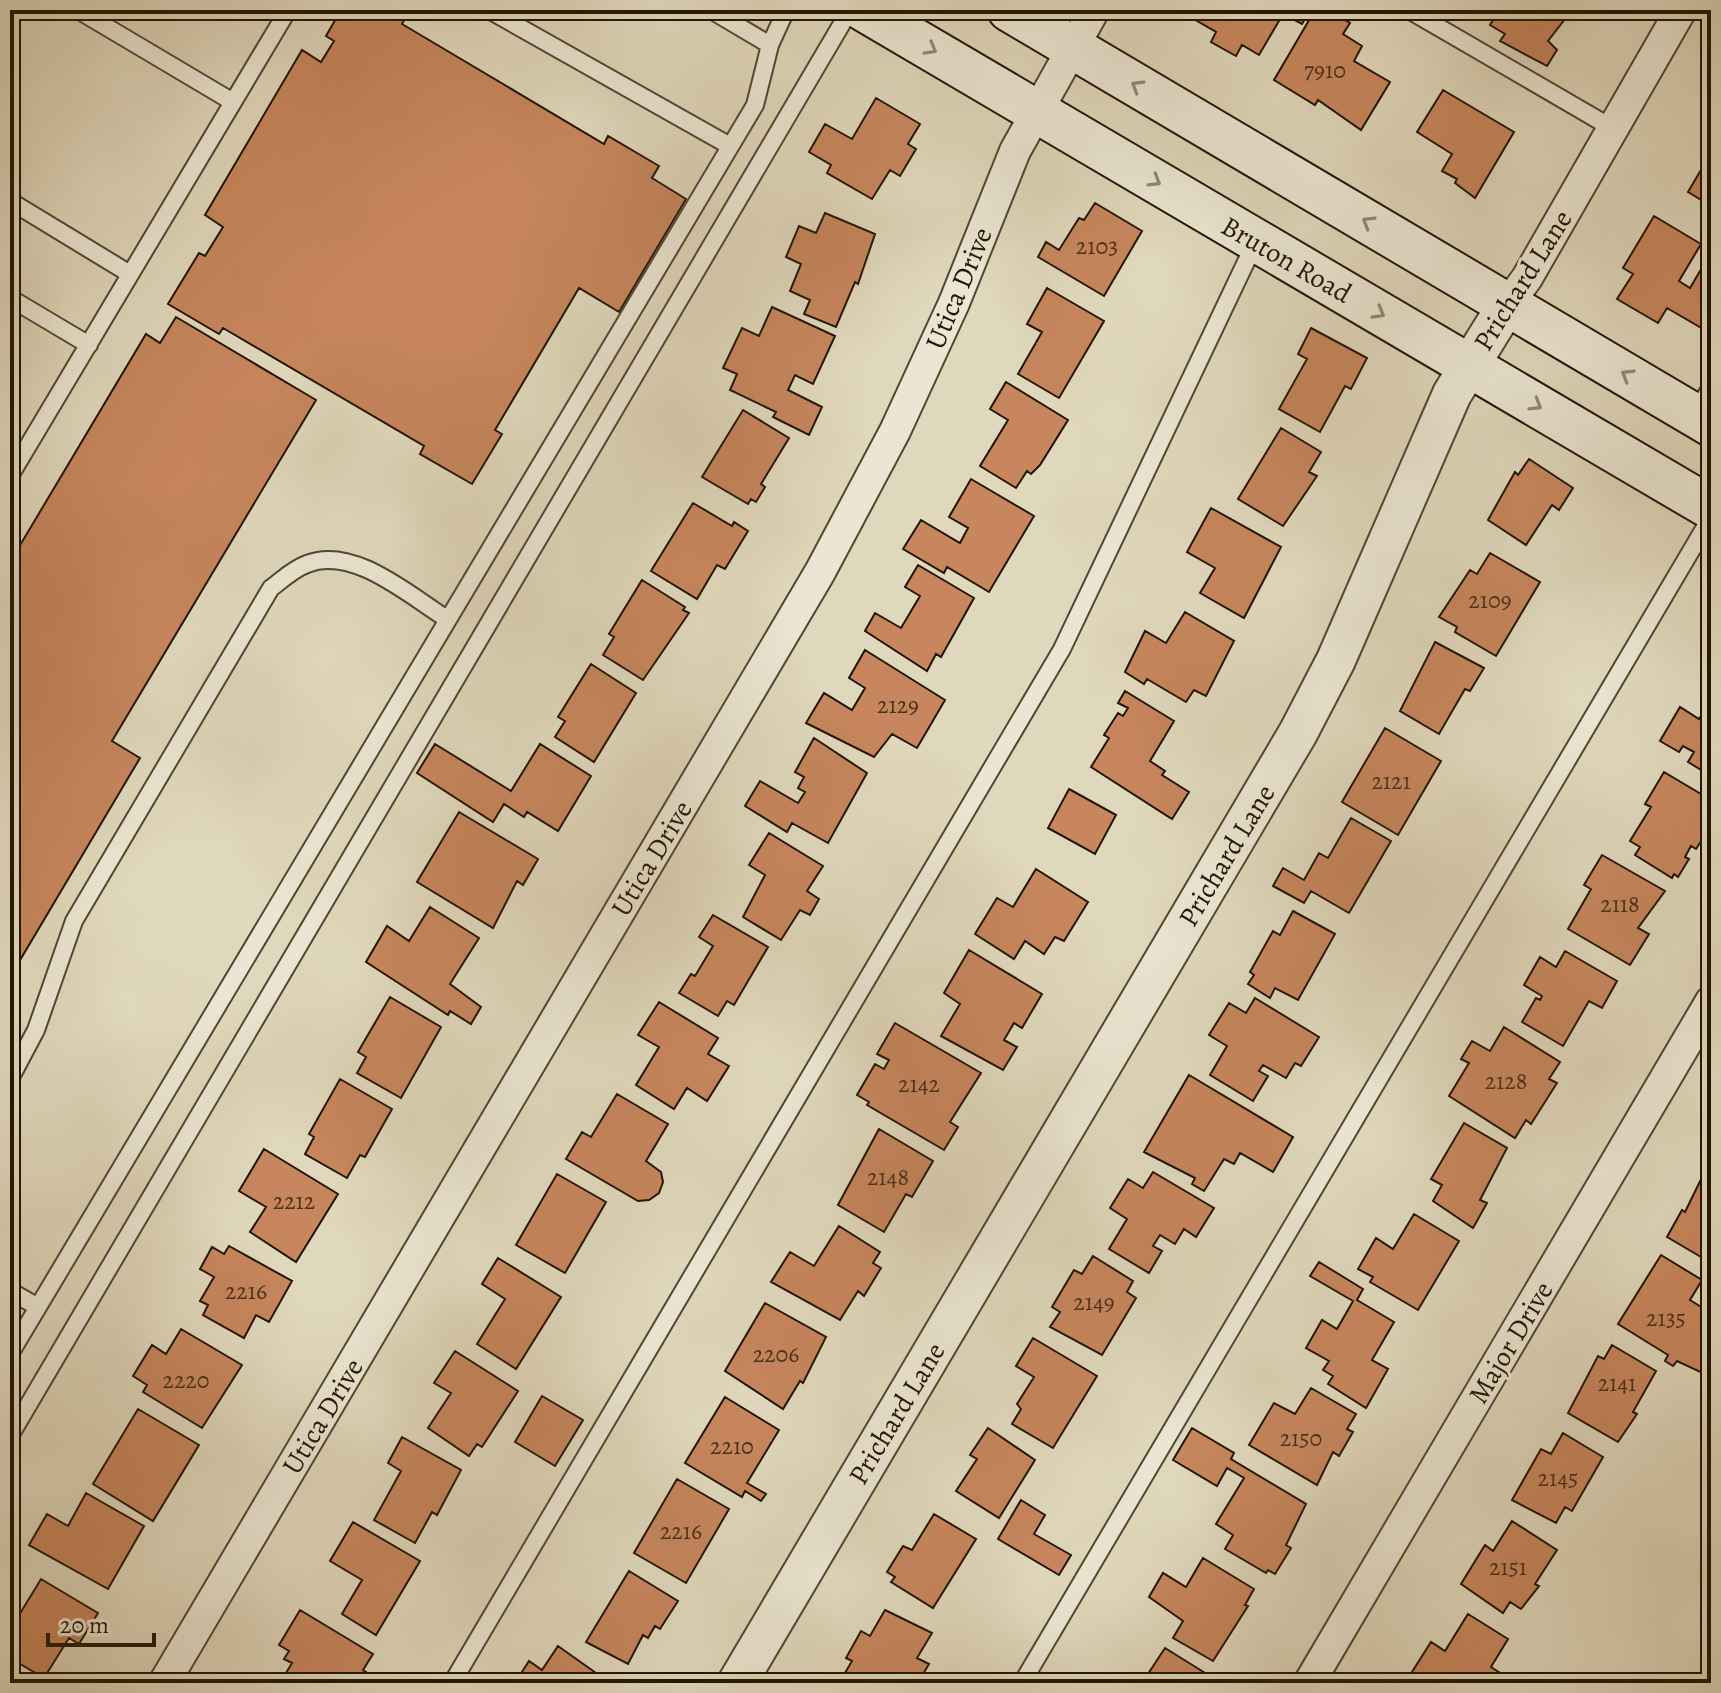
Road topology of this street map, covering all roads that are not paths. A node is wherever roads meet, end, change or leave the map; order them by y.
1 (78, 10) edge
2 (288, 10) edge
3 (489, 10) edge
4 (711, 10) edge
5 (786, 10) edge
6 (850, 10) edge
7 (864, 10) edge
8 (1009, 10) edge
9 (1094, 10) edge
10 (1409, 10) edge
11 (1681, 10) edge
12 (770, 45) junction
13 (1072, 48) junction
14 (233, 102) junction
15 (1037, 111) junction
16 (1612, 128) junction
17 (730, 146) junction
18 (10, 201) edge
19 (1256, 241) junction
20 (130, 274) junction
21 (10, 298) edge
22 (1507, 305) junction
23 (89, 345) junction
24 (1469, 366) junction
25 (1706, 409) edge
26 (10, 476) edge
27 (1711, 508) edge
28 (1711, 517) edge
29 (447, 619) junction
30 (1711, 1001) edge
31 (10, 1079) edge
32 (10, 1291) edge
33 (38, 1307) junction
34 (10, 1354) edge
35 (10, 1436) edge
36 (164, 1683) edge
37 (452, 1683) edge
38 (737, 1683) edge
39 (1022, 1683) edge
40 (1309, 1683) edge

1 - 14 lane
2 - 14 lane
3 - 17 lane
4 - 12 lane
5 - 12 lane
6 - 35 lane
7 -> 15 main road, Bruton Road
8 - 13 main road
9 - 13 street, Utica Drive
10 - 16 lane
11 - 16 street, Prichard Lane
12 - 17 lane
13 - 15 street, Utica Drive
22 -> 13 main road
14 - 20 lane
15 -> 19 main road, Bruton Road
15 - 36 street, Utica Drive
16 - 22 street, Prichard Lane
17 - 29 lane
18 - 20 lane
19 -> 24 main road, Bruton Road
19 - 37 lane
20 - 23 lane
21 - 23 lane
22 - 24 street, Prichard Lane
25 -> 22 main road
23 - 26 lane
24 -> 27 main road, Bruton Road
24 - 38 street, Prichard Lane
28 - 39 lane
29 - 31 lane
29 - 33 lane
30 - 40 street, Major Drive
32 - 33 lane
33 - 34 lane

